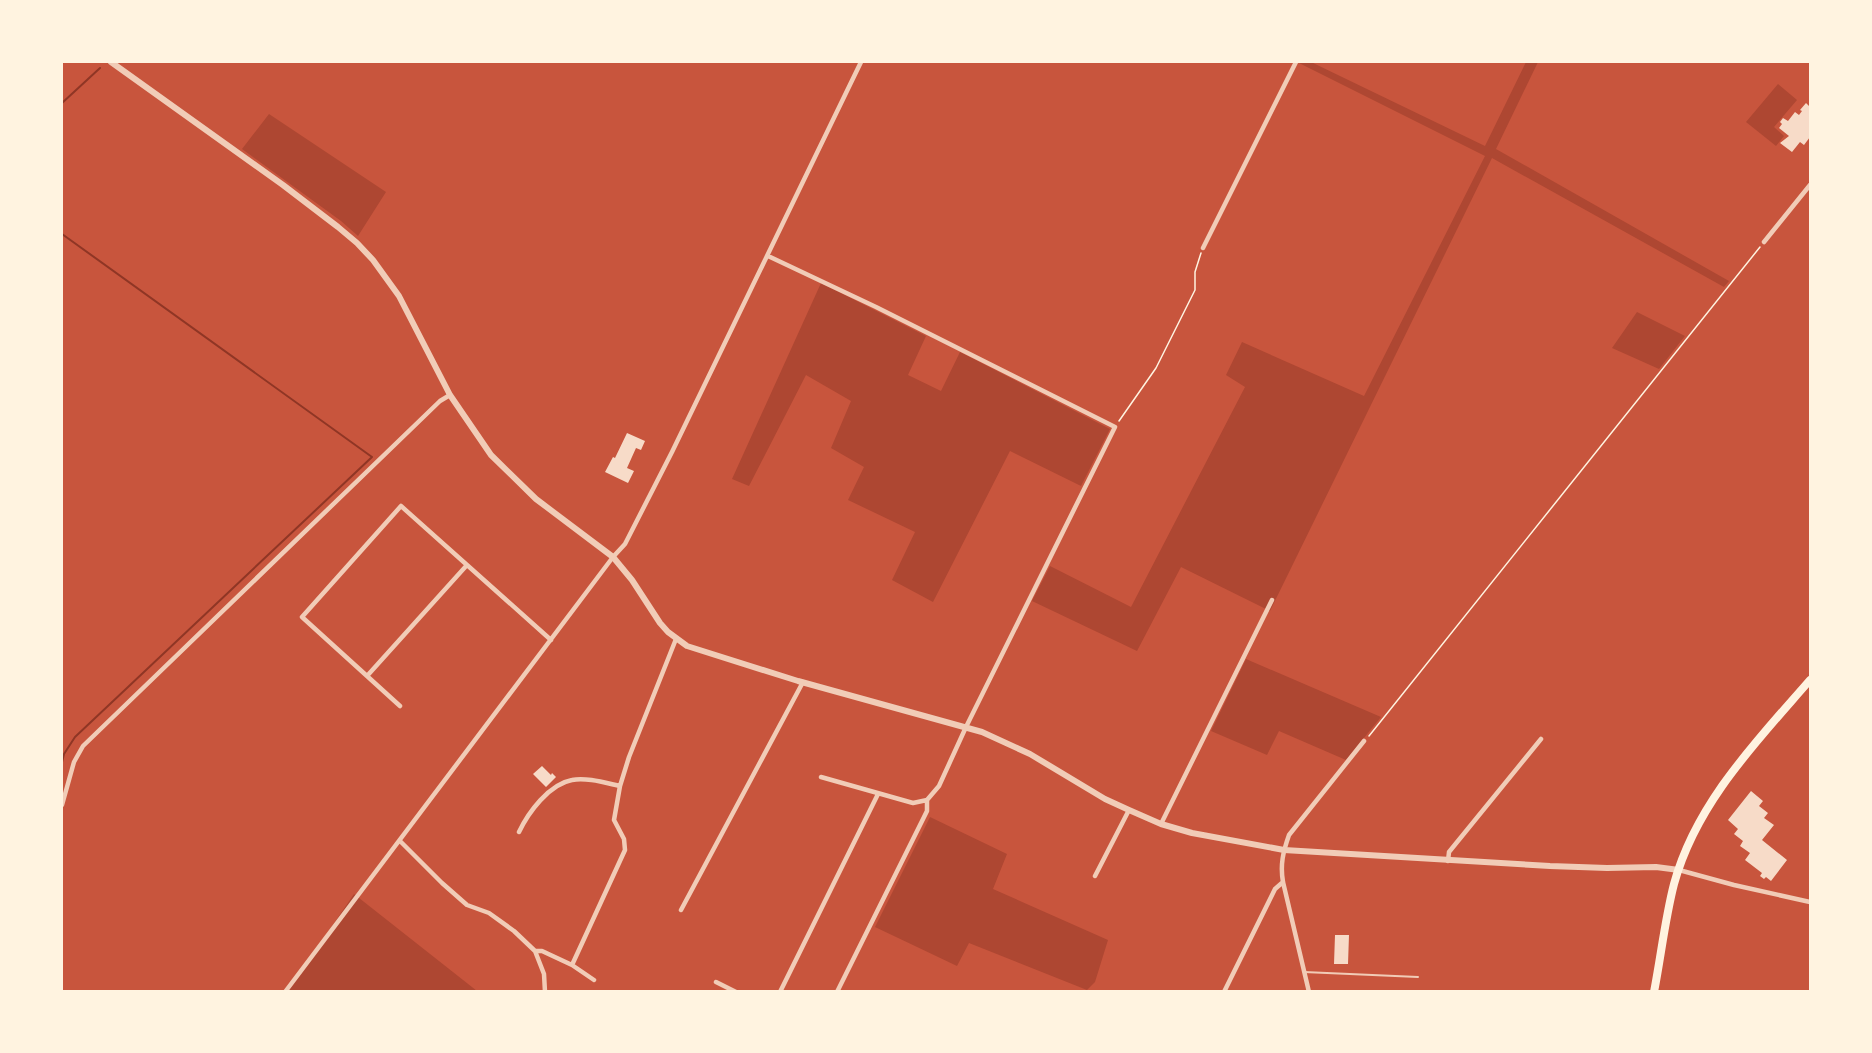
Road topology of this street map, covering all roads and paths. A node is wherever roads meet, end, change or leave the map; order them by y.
1 (111, 62) edge
2 (861, 62) edge
3 (1296, 62) edge
4 (1810, 185) edge
5 (1809, 192) edge
6 (1764, 242) joint
7 (1203, 248) joint
8 (768, 256) junction
9 (450, 395) junction
10 (1115, 427) junction
11 (613, 557) junction
12 (466, 565) junction
13 (1272, 600) dead end
14 (676, 639) junction
15 (551, 640) junction
16 (367, 676) junction
17 (1810, 680) edge
18 (803, 682) junction
19 (400, 706) dead end
20 (966, 727) junction
21 (1541, 739) dead end
22 (1364, 741) joint
23 (821, 777) dead end
24 (620, 786) junction
25 (878, 794) junction
26 (927, 800) junction
27 (62, 806) edge
28 (1129, 810) junction
29 (1161, 824) junction
30 (519, 832) dead end
31 (400, 841) junction
32 (1284, 850) junction
33 (1448, 861) junction
34 (1679, 870) junction
35 (1095, 876) dead end
36 (1283, 882) junction
37 (1810, 902) edge
38 (681, 910) dead end
39 (535, 951) junction
40 (572, 965) junction
41 (1304, 972) junction
42 (1418, 977) dead end
43 (594, 980) dead end
44 (716, 982) dead end
45 (285, 992) edge
46 (545, 992) edge
47 (736, 992) edge
48 (780, 992) edge
49 (837, 992) edge
50 (1224, 992) edge
51 (1309, 992) edge
52 (1654, 992) edge

1 - 9 street
2 - 8 street
3 - 7 street
4 - 5 street
5 - 6 street
6 - 22 path
7 - 10 path
8 - 10 street
8 - 11 street
9 - 11 street
9 - 27 street
10 - 20 street
11 - 14 street
11 - 15 street
12 - 15 street
12 - 16 street
12 - 16 street
13 - 29 street
14 - 18 street
14 - 24 street
15 - 31 street
16 - 19 street
17 - 34 main road
18 - 20 street
18 - 38 street
20 - 26 street
20 - 28 street
21 - 33 street
22 - 32 street
23 - 25 street
24 - 30 street
24 - 40 street
25 - 26 street
25 - 48 street
26 - 49 street
28 - 29 street
28 - 35 street
29 - 32 street
31 - 39 street
31 - 45 street
32 - 33 street
32 - 36 street
33 - 34 street
34 - 37 street
34 - 52 main road
36 - 41 street
36 - 50 street
39 - 40 street
39 - 46 street
40 - 43 street
41 - 42 lane
41 - 51 street
44 - 47 street

